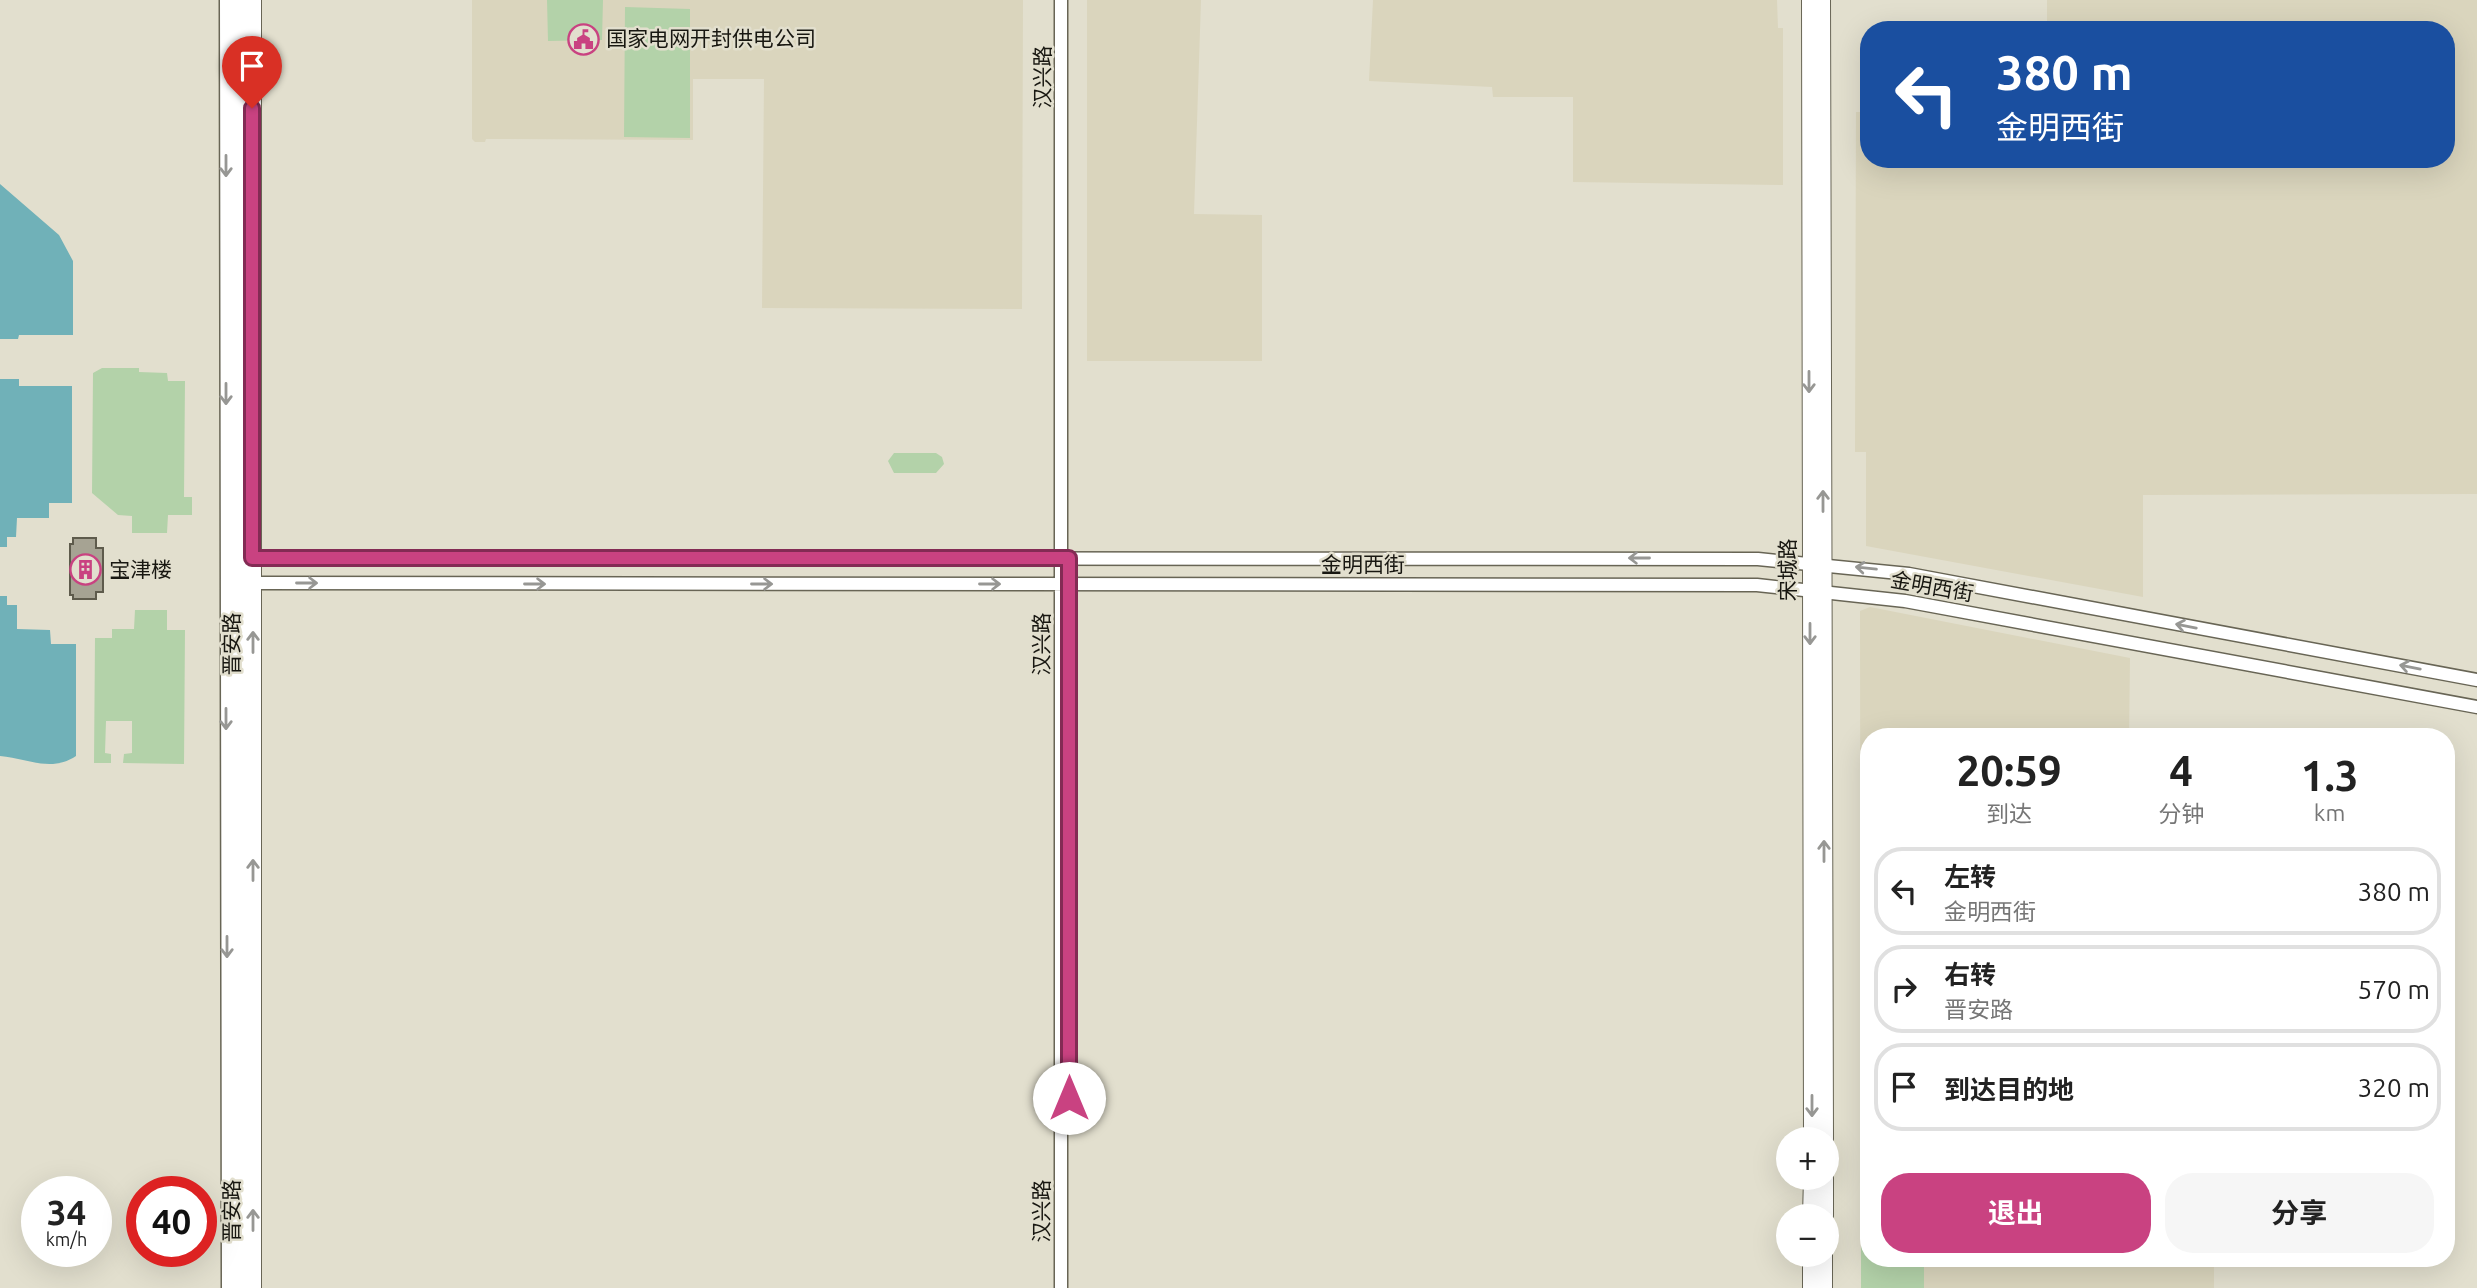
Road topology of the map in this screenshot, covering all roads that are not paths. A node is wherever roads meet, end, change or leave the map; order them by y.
1 (226, 0) edge
2 (239, 0) edge
3 (253, 0) edge
4 (1062, 0) edge
5 (1070, 0) edge
6 (1810, 0) edge
7 (1822, 0) edge
8 (246, 558) junction
9 (1065, 558) junction
10 (1816, 563) junction
11 (246, 583) junction
12 (1065, 584) junction
13 (1816, 591) junction
14 (2477, 680) edge
15 (2477, 707) edge
16 (1812, 1127) edge
17 (1825, 1127) edge
18 (1811, 1267) edge
19 (1824, 1267) edge
20 (228, 1288) edge
21 (239, 1288) edge
22 (253, 1288) edge
23 (1061, 1288) edge
24 (1069, 1288) edge
25 (1811, 1288) edge
26 (1824, 1288) edge

1 -> 20 street
2 - 8 main road, 晋安路
3 - 8 main road, 晋安路
4 - 9 street, 汉兴路
5 - 9 street, 汉兴路
6 -> 10 main road, 宋城路
10 -> 7 main road, 宋城路
8 - 9 street, 金明西街
8 - 11 main road, 晋安路
10 -> 9 street, 金明西街
9 - 12 street, 汉兴路
10 - 13 main road, 宋城路
14 -> 10 street, 金明西街
11 -> 12 street, 金明西街
11 - 21 main road, 晋安路
22 -> 11 main road, 晋安路
12 - 13 street, 金明西街
12 - 23 street, 汉兴路
12 - 24 street, 汉兴路
13 - 15 street, 金明西街
13 -> 16 main road, 宋城路
17 -> 13 main road, 宋城路
18 - 25 main road
19 - 26 main road

